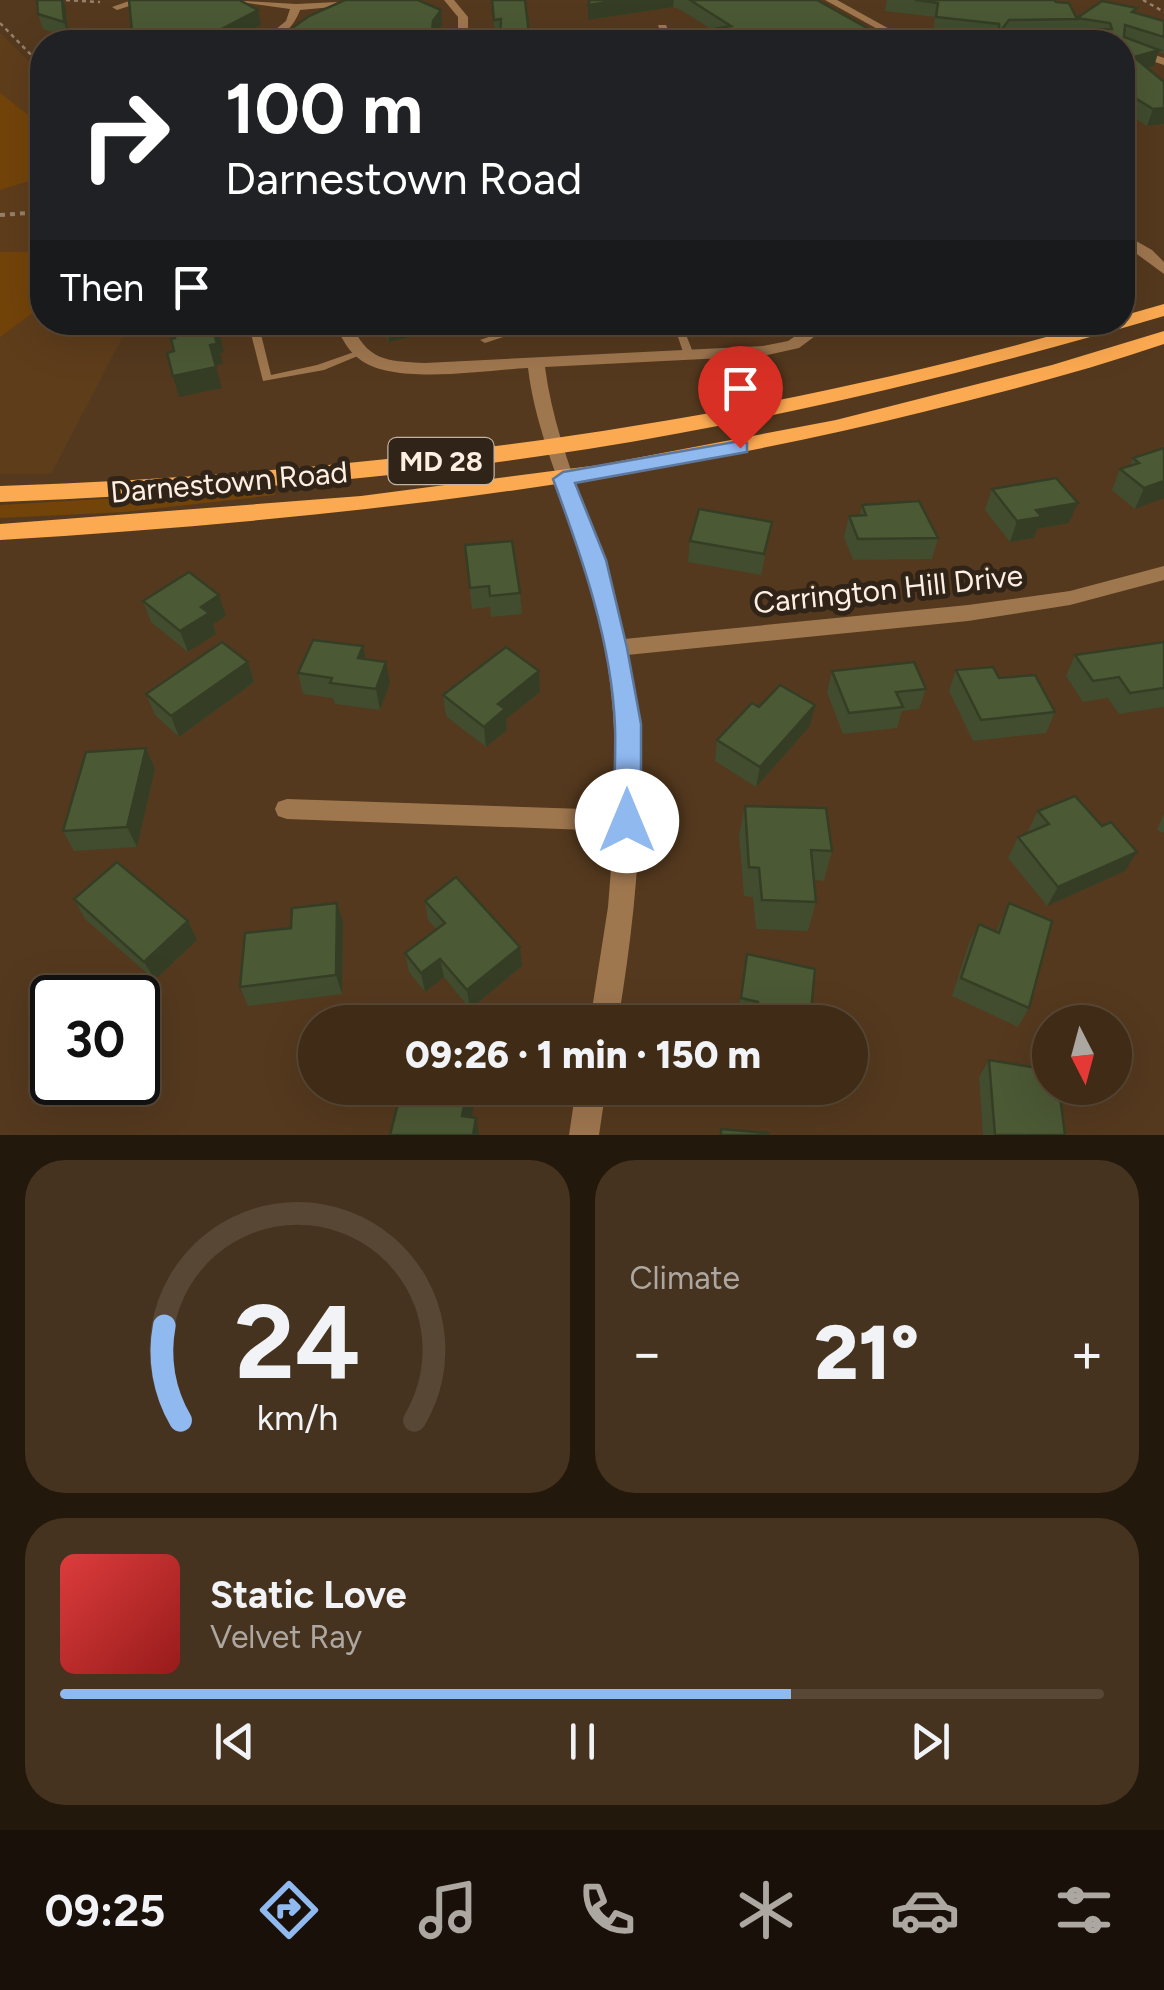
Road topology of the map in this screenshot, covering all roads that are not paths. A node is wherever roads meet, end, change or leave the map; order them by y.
1 (144, 0) edge
2 (231, 0) edge
3 (449, 0) edge
4 (837, 1) edge
5 (370, 3) edge
6 (117, 7) road end
7 (296, 7) junction
8 (662, 27) dead end
9 (281, 30) edge
10 (463, 30) edge
11 (663, 30) edge
12 (887, 30) edge
13 (1135, 52) edge
14 (1164, 62) edge
15 (1135, 246) edge
16 (1147, 253) junction
17 (1164, 256) edge
18 (1164, 270) edge
19 (1164, 310) edge
20 (1135, 319) edge
21 (256, 335) edge
22 (347, 335) edge
23 (501, 335) edge
24 (682, 335) edge
25 (808, 335) edge
26 (1079, 335) edge
27 (1164, 337) edge
28 (484, 340) dead end
29 (360, 353) junction
30 (690, 354) junction
31 (536, 364) junction
32 (551, 448) junction
33 (563, 479) junction
34 (0, 494) edge
35 (0, 532) edge
36 (1164, 573) edge
37 (615, 648) junction
38 (288, 810) dead end
39 (627, 821) junction
40 (607, 1005) edge
41 (588, 1105) edge
42 (584, 1135) edge

1 - 6 street
2 - 7 street
3 - 10 street
4 - 12 street
5 - 7 street
7 - 9 street
8 - 11 street
13 - 14 street
15 - 16 street
16 - 17 street
16 - 18 street
19 - 20 main road, Darnestown Road / MD 28
21 - 29 lane
22 - 29 street
23 - 28 lane
24 - 30 lane
25 - 30 street
26 - 32 main road, Darnestown Road / MD 28
27 - 33 main road, Darnestown Road / MD 28
29 - 31 street
30 - 31 street
31 - 32 street
32 - 33 street
32 - 34 main road, Darnestown Road / MD 28
33 - 35 main road, Darnestown Road / MD 28
33 - 37 street
36 - 37 street, Carrington Hill Drive
37 - 39 street
38 - 39 street
39 - 40 street
41 - 42 street

